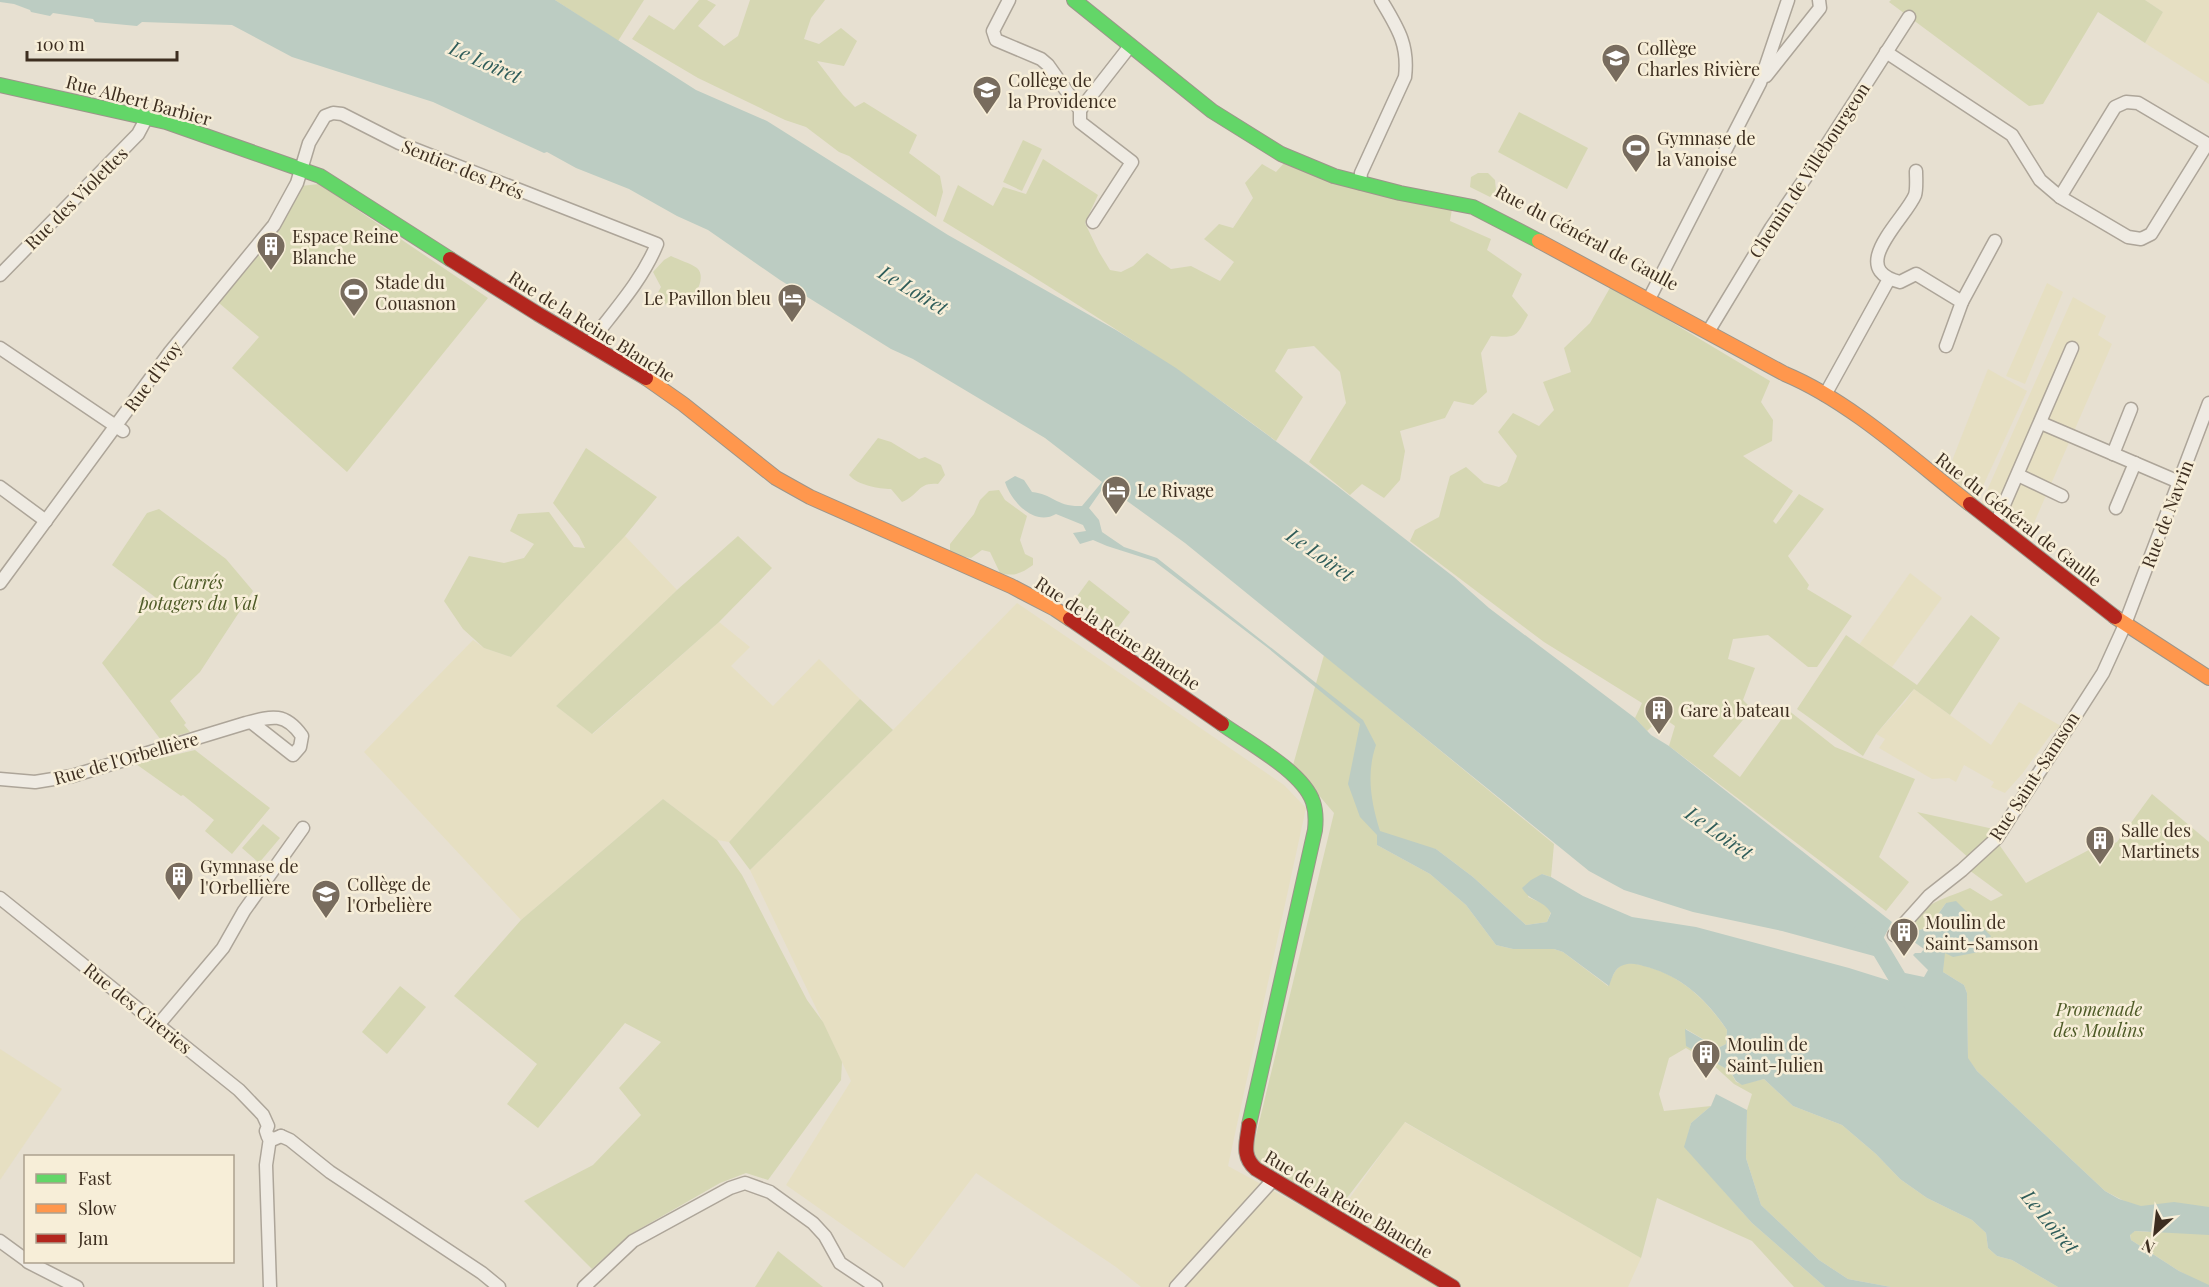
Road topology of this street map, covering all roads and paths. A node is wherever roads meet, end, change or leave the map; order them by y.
1 (1009, 0) edge
2 (1074, 0) edge
3 (1381, 0) edge
4 (1788, 0) edge
5 (1819, 0) edge
6 (1909, 17) dead end
7 (1130, 46) junction
8 (1886, 52) junction
9 (1760, 83) junction
10 (0, 85) edge
11 (1080, 110) junction
12 (147, 117) junction
13 (2208, 145) edge
14 (302, 169) junction
15 (1916, 171) dead end
16 (1360, 180) junction
17 (2060, 197) junction
18 (1094, 222) dead end
19 (1995, 241) dead end
20 (0, 275) edge
21 (1889, 279) junction
22 (1651, 296) junction
23 (1962, 302) junction
24 (1710, 328) junction
25 (589, 344) junction
26 (1946, 346) dead end
27 (0, 348) edge
28 (2072, 348) dead end
29 (1825, 394) junction
30 (2209, 403) edge
31 (2132, 409) dead end
32 (2041, 423) junction
33 (119, 428) junction
34 (2113, 454) junction
35 (2135, 463) junction
36 (2018, 475) junction
37 (2179, 482) junction
38 (0, 487) edge
39 (2062, 496) dead end
40 (2116, 508) dead end
41 (2000, 514) dead end
42 (46, 521) junction
43 (0, 583) edge
44 (2125, 624) junction
45 (2209, 678) edge
46 (251, 722) dead end
47 (0, 779) edge
48 (303, 828) dead end
49 (0, 898) edge
50 (1894, 935) dead end
51 (159, 1024) junction
52 (273, 1133) junction
53 (1273, 1180) junction
54 (0, 1241) edge
55 (24, 1259) edge
56 (31, 1263) edge
57 (77, 1287) edge
58 (270, 1287) edge
59 (499, 1287) edge
60 (584, 1287) edge
61 (876, 1287) edge
62 (1176, 1287) edge
63 (1454, 1287) edge

1 - 11 street
2 - 7 street, Rue du Général de Gaulle
3 - 16 street
4 - 9 street
5 - 9 street
6 - 8 street, Chemin de Villebourgeon
7 - 11 street
7 - 16 street, Rue du Général de Gaulle
8 - 17 street
8 - 24 street, Chemin de Villebourgeon
9 - 22 street
10 - 12 street, Rue Albert Barbier
11 - 18 street
12 - 14 street, Rue Albert Barbier
12 - 20 street, Rue des Violettes
13 - 17 street
13 - 17 street
14 - 25 street, Rue de la Reine Blanche
14 - 25 street, Sentier des Prés
14 - 33 street, Rue d'Ivoy
15 - 21 street
16 - 22 street, Rue du Général de Gaulle
19 - 23 street
21 - 23 street
21 - 29 street
22 - 24 street, Rue du Général de Gaulle
23 - 26 street
24 - 29 street, Rue du Général de Gaulle
25 - 53 street, Rue de la Reine Blanche
27 - 33 street
28 - 32 street
29 - 44 street, Rue du Général de Gaulle
30 - 37 street, Rue de Navrin
31 - 34 street
32 - 34 street
32 - 36 street
33 - 42 street, Rue d'Ivoy
34 - 35 street
35 - 37 street
35 - 40 street
36 - 39 street
36 - 41 street
37 - 44 street, Rue de Navrin
38 - 42 street
42 - 43 street, Rue d'Ivoy
44 - 45 street, Rue du Général de Gaulle
44 - 50 street, Rue Saint-Samson
46 - 47 street, Rue de l'Orbellière
48 - 51 street
49 - 51 street, Rue des Cireries
51 - 52 street, Rue des Cireries
52 - 58 street
52 - 59 street, Rue des Cireries
53 - 62 street
53 - 63 street, Rue de la Reine Blanche
54 - 55 street
56 - 57 street
60 - 61 street

